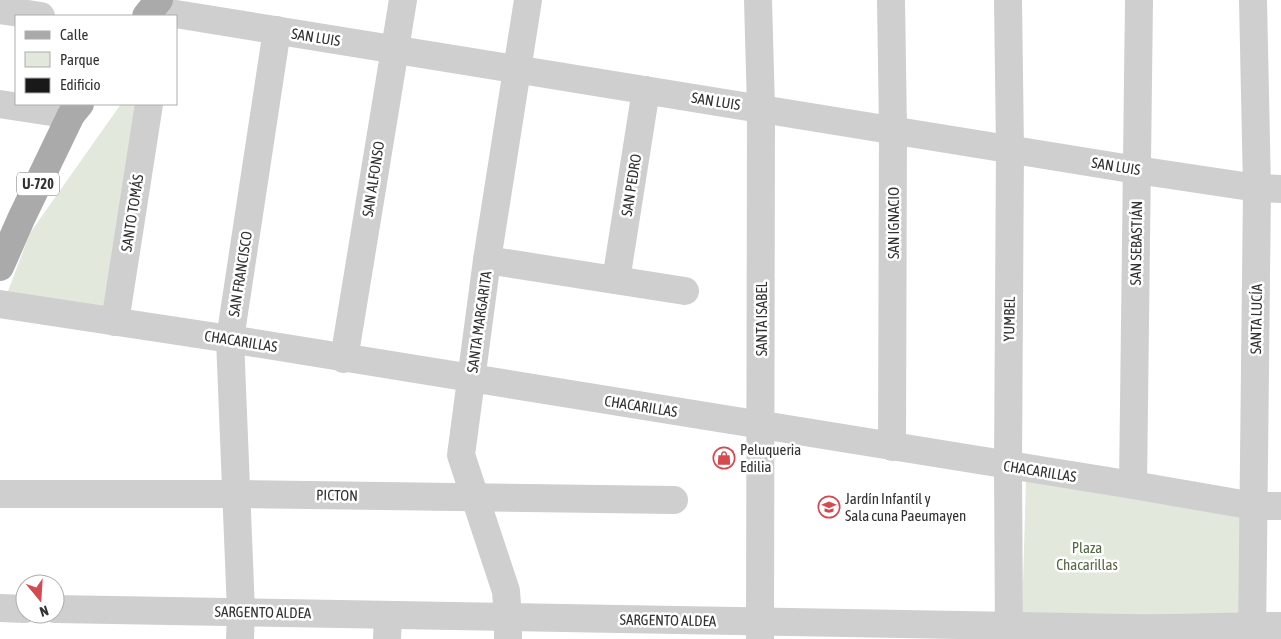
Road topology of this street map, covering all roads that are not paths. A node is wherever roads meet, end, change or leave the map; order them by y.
1 (403, 0) edge
2 (528, 0) edge
3 (891, 0) edge
4 (1008, 0) edge
5 (1139, 0) edge
6 (1253, 0) edge
7 (753, 1) edge
8 (0, 10) edge
9 (163, 13) edge
10 (34, 15) edge
11 (176, 15) edge
12 (178, 15) edge
13 (277, 30) junction
14 (395, 49) junction
15 (518, 69) junction
16 (646, 90) junction
17 (0, 104) edge
18 (148, 105) edge
19 (761, 108) junction
20 (75, 109) edge
21 (893, 130) junction
22 (1010, 148) junction
23 (1137, 170) junction
24 (1269, 189) edge
25 (487, 260) junction
26 (0, 267) edge
27 (616, 280) junction
28 (685, 290) dead end
29 (0, 304) edge
30 (115, 322) junction
31 (230, 339) junction
32 (344, 359) junction
33 (471, 379) junction
34 (761, 426) junction
35 (892, 447) junction
36 (1008, 465) junction
37 (1133, 485) junction
38 (0, 494) edge
39 (236, 494) junction
40 (476, 498) junction
41 (674, 500) dead end
42 (1254, 506) junction
43 (1281, 506) edge
44 (0, 608) edge
45 (15, 609) edge
46 (65, 609) edge
47 (241, 611) junction
48 (1281, 626) edge
49 (387, 627) edge
50 (508, 628) edge
51 (760, 630) edge
52 (892, 632) edge
53 (1009, 632) edge
54 (1252, 633) edge
55 (1130, 634) edge
56 (240, 639) edge

1 - 14 street, SAN ALFONSO
2 - 15 street, SANTA MARGARITA
3 - 21 street, SAN IGNACIO
4 - 22 street, YUMBEL
5 - 23 street, SAN SEBASTIÁN
6 - 24 street, SANTA LUCÍA
7 - 19 street, SANTA ISABEL
8 - 10 street
9 - 11 street, SAN LUIS
12 - 13 street, SAN LUIS
13 - 14 street, SAN LUIS
13 - 31 street, SAN FRANCISCO
14 - 15 street, SAN LUIS
14 - 32 street, SAN ALFONSO
15 - 16 street, SAN LUIS
15 - 25 street, SANTA MARGARITA
16 - 19 street, SAN LUIS
16 - 27 street, SAN PEDRO
17 - 20 street
18 - 30 street, SANTO TOMÁS
19 - 21 street, SAN LUIS
19 - 34 street, SANTA ISABEL
20 - 26 main road, U-720
21 - 22 street, SAN LUIS
21 - 35 street, SAN IGNACIO
22 - 23 street, SAN LUIS
22 - 36 street, YUMBEL
23 - 24 street, SAN LUIS
23 - 37 street, SAN SEBASTIÁN
24 - 42 street, SANTA LUCÍA
25 - 27 street
25 - 33 street, SANTA MARGARITA
27 - 28 street
29 - 30 street, CHACARILLAS
30 - 31 street, CHACARILLAS
31 - 32 street, CHACARILLAS
31 - 39 street, SAN FRANCISCO
32 - 33 street, CHACARILLAS
33 - 34 street, CHACARILLAS
33 - 40 street, SANTA MARGARITA
34 - 35 street, CHACARILLAS
34 - 51 street, SANTA ISABEL
35 - 36 street, CHACARILLAS
36 - 37 street, CHACARILLAS
36 - 53 street, YUMBEL
37 - 42 street, CHACARILLAS
38 - 39 street, PICTON
39 - 40 street, PICTON
39 - 47 street, SAN FRANCISCO
40 - 41 street, PICTON
40 - 50 street, SANTA MARGARITA
42 - 43 street, CHACARILLAS
42 - 54 street, SANTA LUCÍA
44 - 45 street
46 - 47 street, SARGENTO ALDEA
47 - 49 street, SARGENTO ALDEA
47 - 56 street, SAN FRANCISCO
48 - 54 street, SARGENTO ALDEA
49 - 50 street, SARGENTO ALDEA
50 - 51 street, SARGENTO ALDEA
51 - 52 street, SARGENTO ALDEA
52 - 53 street, SARGENTO ALDEA
53 - 55 street, SARGENTO ALDEA
54 - 55 street, SARGENTO ALDEA

